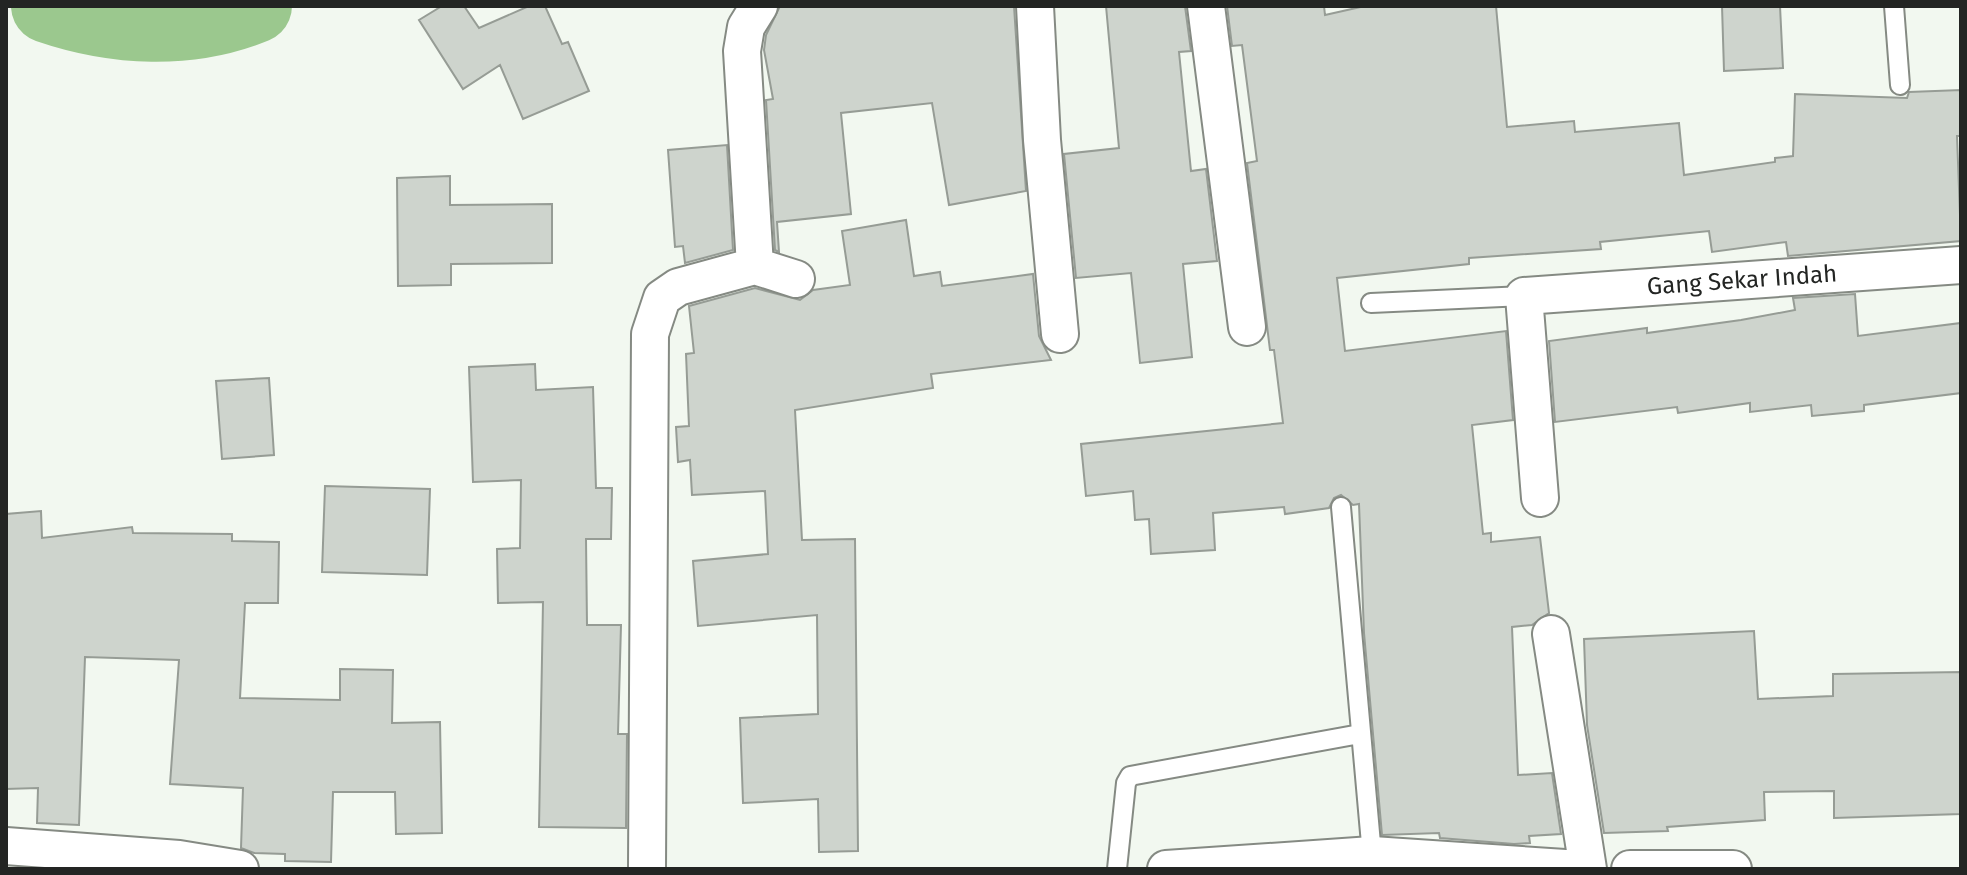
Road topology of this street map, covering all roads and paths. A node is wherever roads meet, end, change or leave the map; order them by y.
1 (759, 6) edge
2 (1035, 6) edge
3 (1206, 6) edge
4 (1894, 6) edge
5 (1900, 85) dead end
6 (1961, 265) edge
7 (755, 266) junction
8 (796, 279) dead end
9 (1524, 296) junction
10 (1371, 303) dead end
11 (1247, 327) dead end
12 (1060, 334) dead end
13 (1540, 498) dead end
14 (1341, 507) dead end
15 (1551, 634) dead end
16 (1360, 734) junction
17 (6, 846) edge
18 (1372, 855) junction
19 (178, 864) edge
20 (1487, 865) edge
21 (240, 869) edge
22 (647, 869) edge
23 (1117, 869) edge
24 (1166, 869) edge
25 (1580, 869) edge
26 (1588, 869) edge
27 (1630, 869) edge
28 (1733, 869) edge

1 - 7 street
2 - 12 street
3 - 11 street
4 - 5 lane
6 - 9 street, Gang Sekar Indah
7 - 8 street
7 - 22 street
9 - 10 lane
9 - 13 street
14 - 16 lane
15 - 26 street
16 - 18 lane
16 - 23 lane
17 - 19 street
18 - 20 street
18 - 24 street
19 - 21 street
20 - 25 street
27 - 28 street

